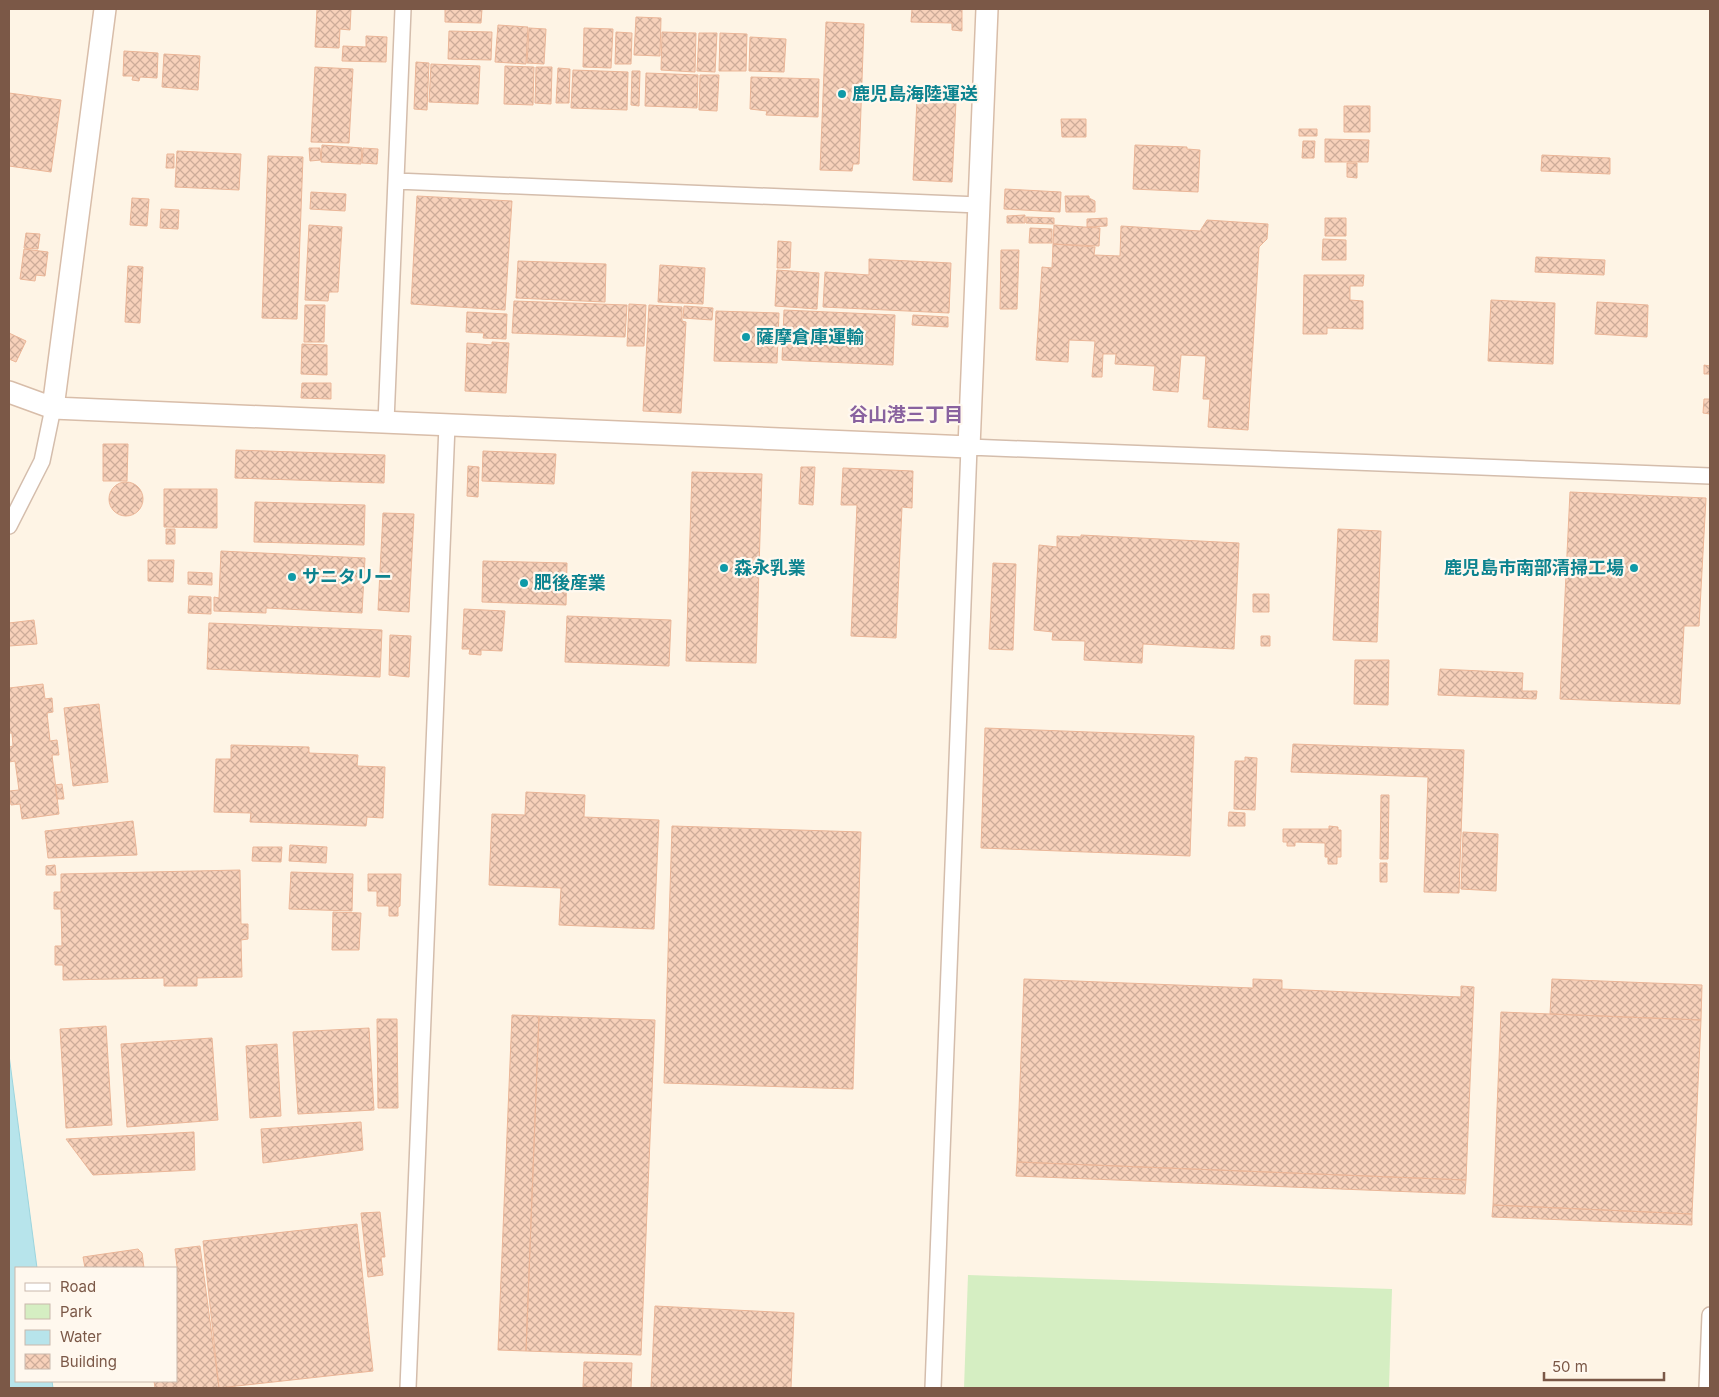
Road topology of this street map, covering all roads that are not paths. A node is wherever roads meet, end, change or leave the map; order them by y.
1 (105, 9) edge
2 (403, 9) edge
3 (987, 9) edge
4 (396, 181) junction
5 (979, 205) junction
6 (9, 392) edge
7 (53, 408) junction
8 (386, 422) junction
9 (447, 425) junction
10 (969, 446) junction
11 (1710, 476) edge
12 (9, 526) edge
13 (1710, 1315) edge
14 (408, 1388) edge
15 (932, 1388) edge
16 (1707, 1388) edge

1 - 7 street
2 - 4 street
3 - 5 street
4 - 5 street
4 - 8 street
5 - 10 street
6 - 7 street
7 - 8 street
7 - 12 street
8 - 9 street
9 - 10 street
9 - 14 street
10 - 11 street
10 - 15 street
13 - 16 street

